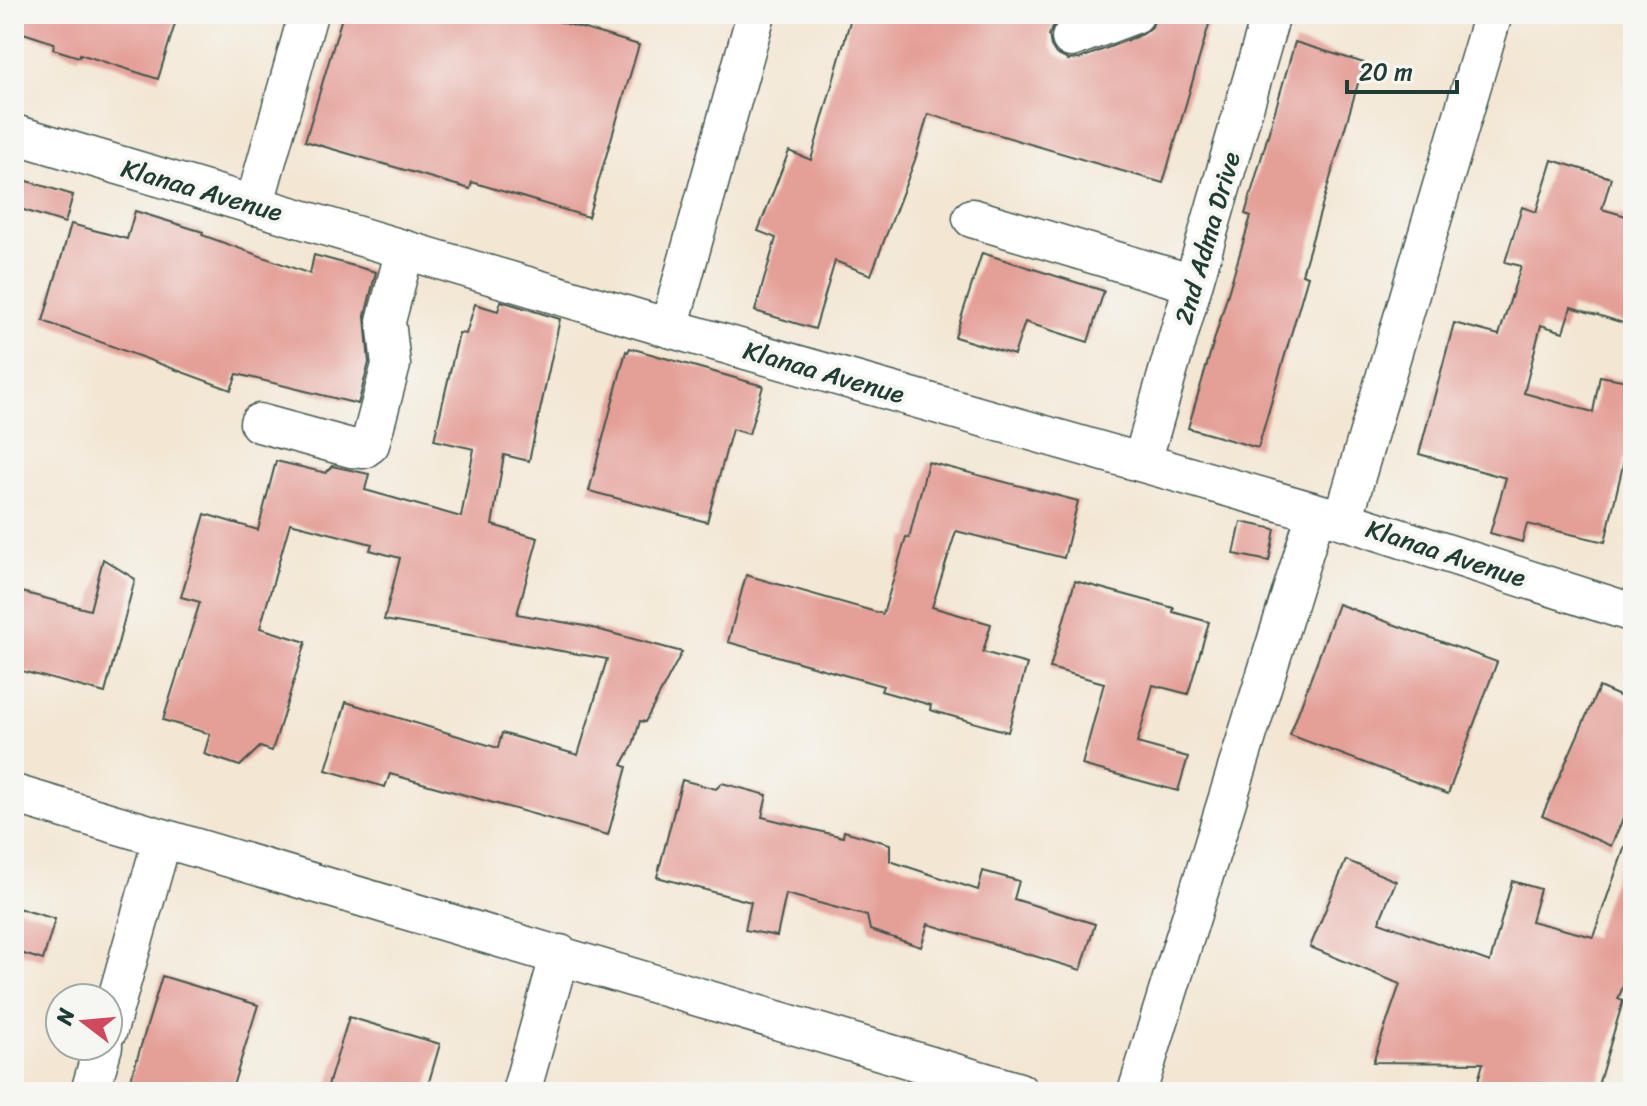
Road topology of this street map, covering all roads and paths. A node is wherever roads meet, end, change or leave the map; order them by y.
1 (308, 14) edge
2 (756, 14) edge
3 (1135, 14) edge
4 (1271, 14) edge
5 (1493, 14) edge
6 (1071, 38) dead end
7 (14, 134) edge
8 (254, 206) junction
9 (972, 218) dead end
10 (405, 250) junction
11 (1193, 284) junction
12 (669, 328) junction
13 (259, 423) dead end
14 (1142, 462) junction
15 (1330, 517) junction
16 (1633, 613) edge
17 (14, 794) edge
18 (162, 840) junction
19 (560, 954) junction
20 (122, 982) edge
21 (98, 1062) edge
22 (1011, 1091) edge
23 (90, 1092) edge
24 (521, 1092) edge
25 (1137, 1092) edge

1 - 8 street
2 - 12 street
3 - 6 street
4 - 11 street, 2nd Adma Drive
5 - 15 street
7 - 8 street, Klanaa Avenue
8 - 10 street, Klanaa Avenue
9 - 11 street
10 - 12 street, Klanaa Avenue
10 - 13 street
11 - 14 street, 2nd Adma Drive
12 - 14 street, Klanaa Avenue
14 - 15 street, Klanaa Avenue
15 - 16 street, Klanaa Avenue
15 - 25 street
17 - 18 street
18 - 19 street
18 - 20 street
19 - 22 street
19 - 24 street
21 - 23 street

